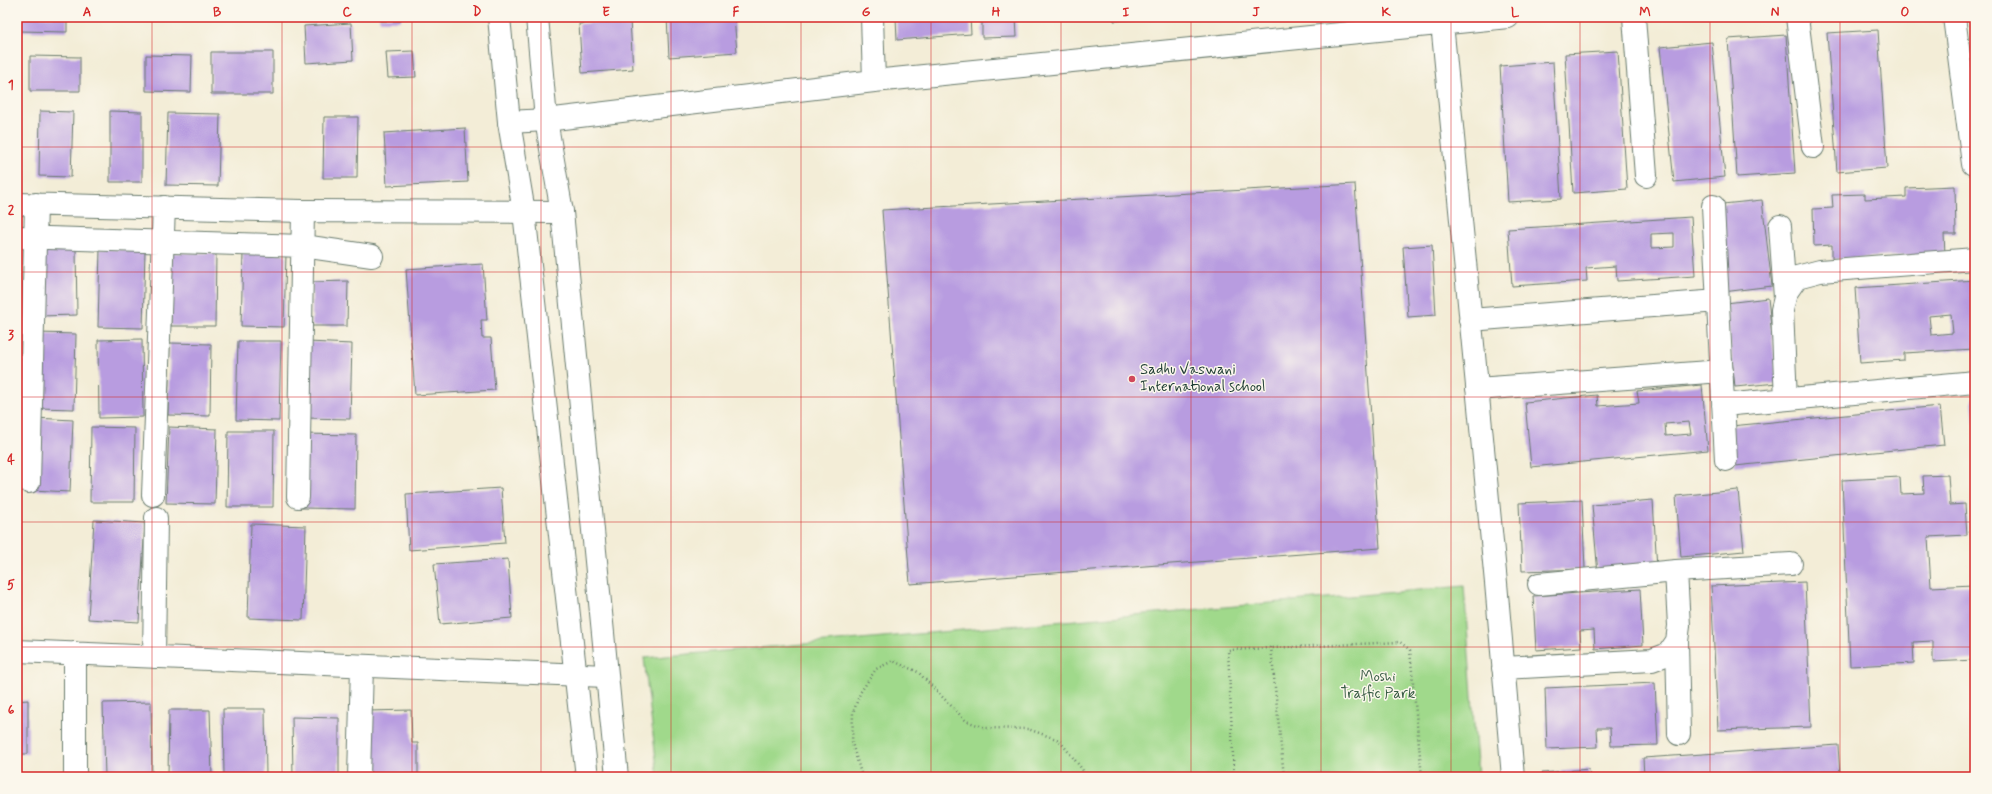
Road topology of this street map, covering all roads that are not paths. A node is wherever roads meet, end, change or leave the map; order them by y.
1 (499, 17) edge
2 (537, 17) edge
3 (872, 17) edge
4 (1508, 17) edge
5 (1634, 17) edge
6 (1797, 17) edge
7 (1954, 17) edge
8 (1959, 17) edge
9 (1442, 23) junction
10 (874, 81) junction
11 (546, 120) junction
12 (509, 122) junction
13 (1813, 147) dead end
14 (1973, 164) dead end
15 (1646, 176) dead end
16 (26, 204) edge
17 (1713, 206) dead end
18 (164, 207) junction
19 (303, 211) junction
20 (524, 212) junction
21 (562, 212) junction
22 (1780, 226) dead end
23 (26, 237) edge
24 (162, 242) junction
25 (303, 246) junction
26 (372, 256) dead end
27 (1975, 259) edge
28 (1785, 298) junction
29 (1718, 301) junction
30 (1470, 320) junction
31 (1722, 371) junction
32 (1975, 382) edge
33 (1477, 389) junction
34 (1786, 400) junction
35 (1723, 405) junction
36 (1726, 460) dead end
37 (30, 482) dead end
38 (153, 495) dead end
39 (298, 497) dead end
40 (156, 518) dead end
41 (1791, 564) dead end
42 (1676, 571) junction
43 (1539, 584) dead end
44 (1677, 641) junction
45 (17, 651) edge
46 (76, 654) junction
47 (154, 656) junction
48 (362, 666) junction
49 (1503, 668) junction
50 (577, 676) junction
51 (606, 676) junction
52 (1679, 734) dead end
53 (75, 777) edge
54 (359, 777) edge
55 (587, 777) edge
56 (617, 777) edge
57 (1513, 777) edge

1 - 12 street
2 - 11 street
3 - 10 street
4 - 9 street
5 - 15 street
6 - 13 street
7 - 8 street
7 - 14 street
9 - 10 street
9 - 30 street
10 - 11 street
11 - 12 street
11 - 21 street
12 - 20 street
16 - 18 street
16 - 23 street
17 - 29 street
18 - 19 street
18 - 24 street
19 - 20 street
19 - 25 street
20 - 21 street
20 - 50 street
21 - 51 street
22 - 28 street
23 - 24 street
23 - 37 street
24 - 25 street
24 - 38 street
25 - 26 street
25 - 39 street
27 - 28 street
28 - 34 street
29 - 30 street
29 - 31 street
30 - 33 street
31 - 33 street
31 - 35 street
32 - 34 street
33 - 49 street
34 - 35 street
35 - 36 street
40 - 47 street
41 - 42 street
42 - 43 street
42 - 44 street
44 - 49 street
44 - 52 street
45 - 46 street
46 - 47 street
46 - 53 street
47 - 48 street
48 - 50 street
48 - 54 street
49 - 57 street
50 - 51 street
50 - 55 street
51 - 56 street

